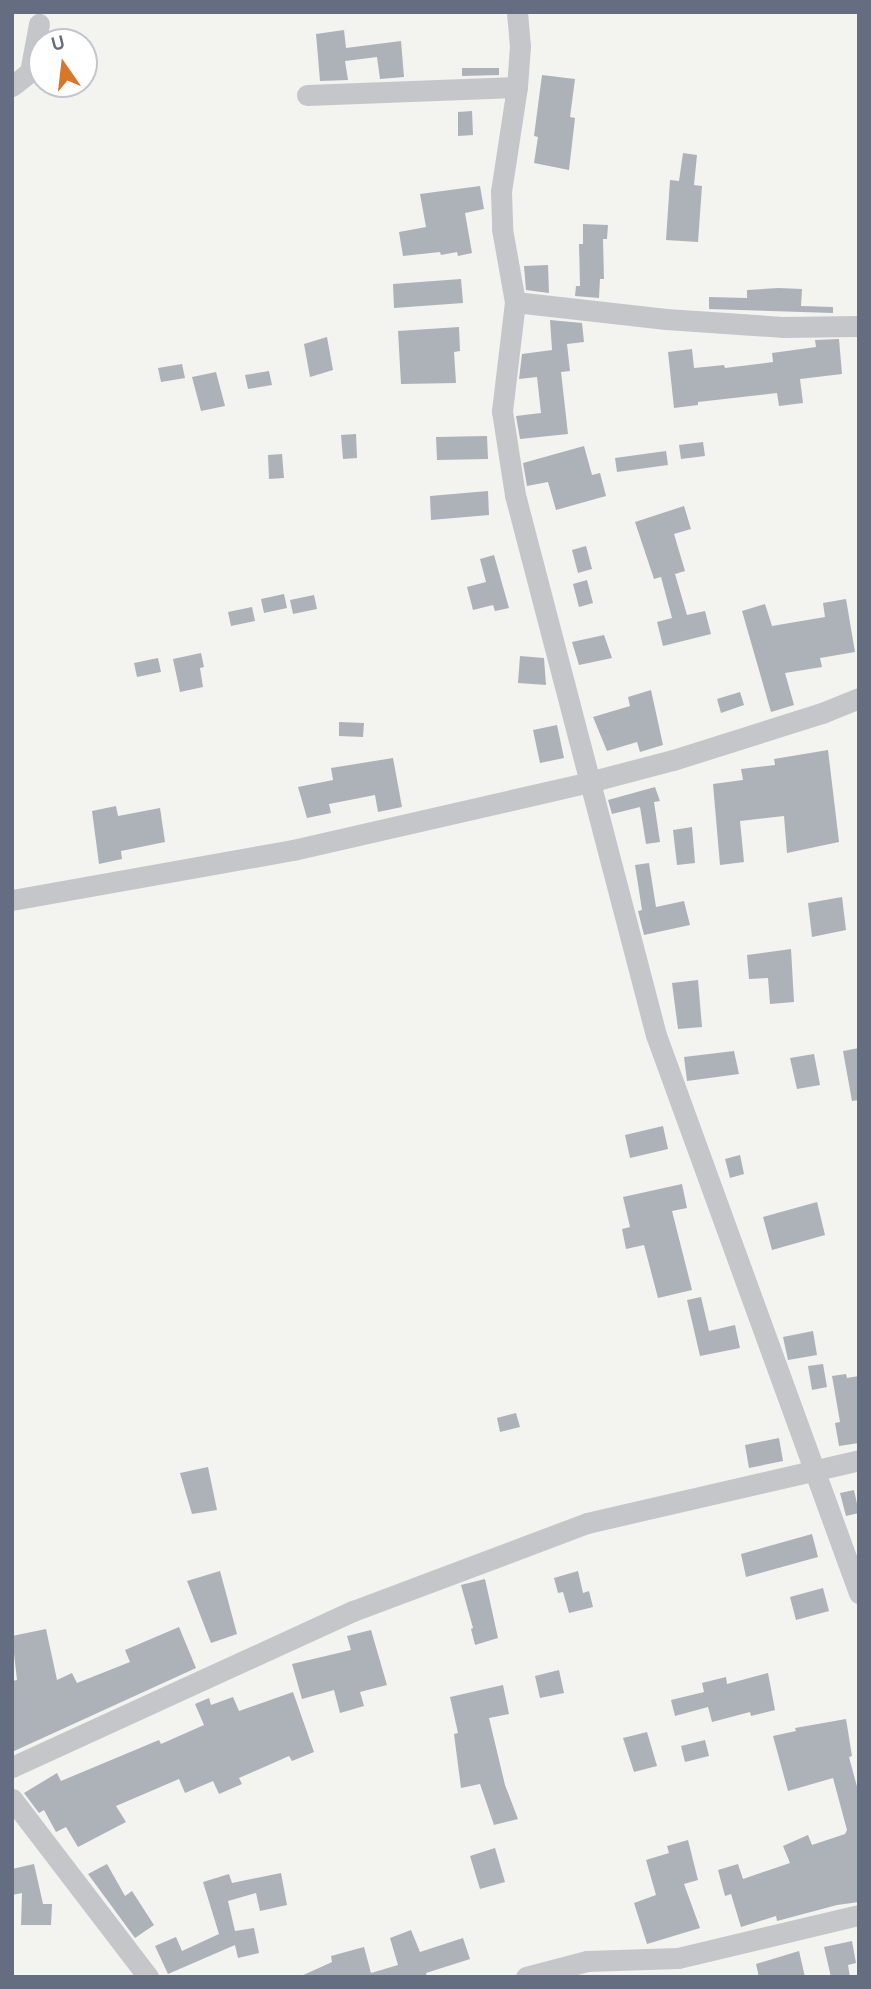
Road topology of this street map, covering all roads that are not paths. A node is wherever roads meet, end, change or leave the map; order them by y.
1 (517, 12) edge
2 (38, 24) dead end
3 (12, 86) edge
4 (517, 87) junction
5 (307, 95) dead end
6 (515, 302) junction
7 (859, 326) edge
8 (859, 698) edge
9 (589, 782) junction
10 (12, 900) edge
11 (859, 1460) edge
12 (815, 1473) junction
13 (859, 1593) edge
14 (12, 1767) edge
15 (12, 1799) edge
16 (859, 1915) edge
17 (148, 1977) edge
18 (526, 1977) edge

1 - 4 street
2 - 3 street
4 - 5 street
4 - 6 street
6 - 7 street
6 - 9 street
8 - 9 street
9 - 10 street
9 - 12 street
11 - 12 street
12 - 13 street
12 - 14 street
15 - 17 street
16 - 18 street

